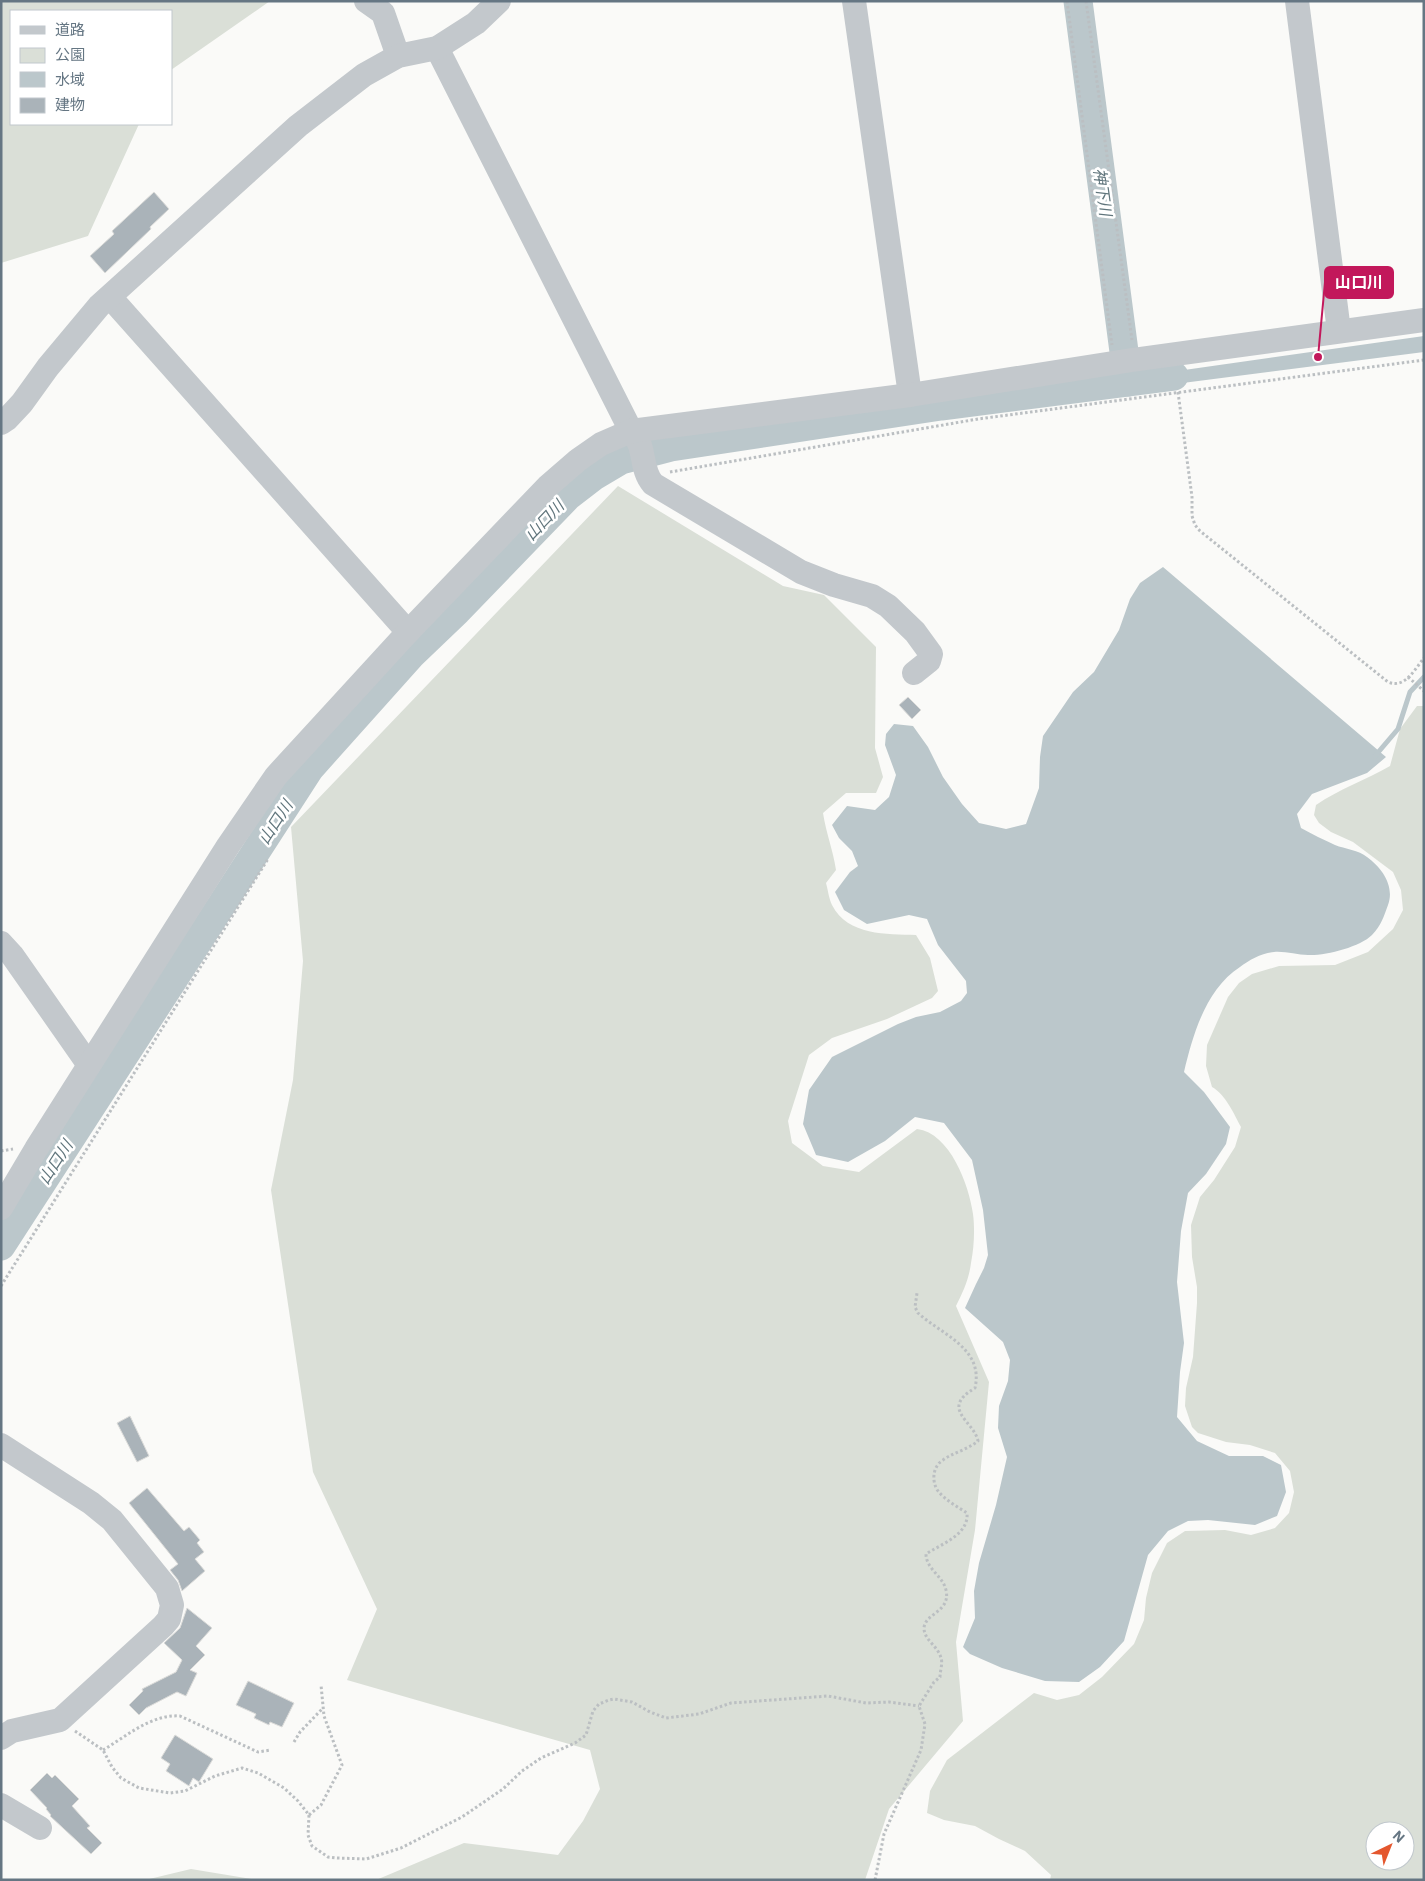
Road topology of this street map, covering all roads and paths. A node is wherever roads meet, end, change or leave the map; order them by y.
1 (366, 1) edge
2 (499, 1) edge
3 (854, 1) edge
4 (1067, 1) edge
5 (1086, 1) edge
6 (1297, 1) edge
7 (437, 48) junction
8 (398, 56) junction
9 (110, 297) junction
10 (1424, 320) edge
11 (1339, 331) junction
12 (1424, 360) edge
13 (1125, 362) junction
14 (1178, 392) junction
15 (910, 395) junction
16 (1, 423) edge
17 (635, 434) junction
18 (647, 474) junction
19 (408, 632) junction
20 (1424, 658) edge
21 (914, 673) dead end
22 (1408, 677) junction
23 (1424, 691) edge
24 (268, 859) dead end
25 (1, 943) edge
26 (90, 1065) junction
27 (1, 1208) edge
28 (1, 1286) edge
29 (917, 1293) dead end
30 (1, 1445) edge
31 (321, 1685) dead end
32 (920, 1706) junction
33 (323, 1708) junction
34 (60, 1720) junction
35 (1, 1738) edge
36 (294, 1742) dead end
37 (103, 1750) junction
38 (271, 1750) dead end
39 (1, 1805) edge
40 (309, 1815) junction
41 (40, 1828) dead end
42 (875, 1880) edge

1 - 8 street
2 - 7 street
3 - 15 street
4 - 13 path
5 - 13 path
6 - 11 street
7 - 8 street
7 - 17 street
8 - 9 street
9 - 16 street
9 - 19 street
10 - 11 street
11 - 13 street
12 - 14 path
13 - 15 street
14 - 18 path
14 - 22 path
15 - 17 street
17 - 18 street
17 - 19 street
18 - 21 street
19 - 26 street
20 - 22 path
22 - 23 path
24 - 28 path
25 - 26 street
26 - 27 street
29 - 32 path
30 - 34 street
31 - 33 path
32 - 40 path
32 - 42 path
33 - 36 path
33 - 40 path
34 - 35 street
34 - 37 path
37 - 38 path
37 - 40 path
39 - 41 street

